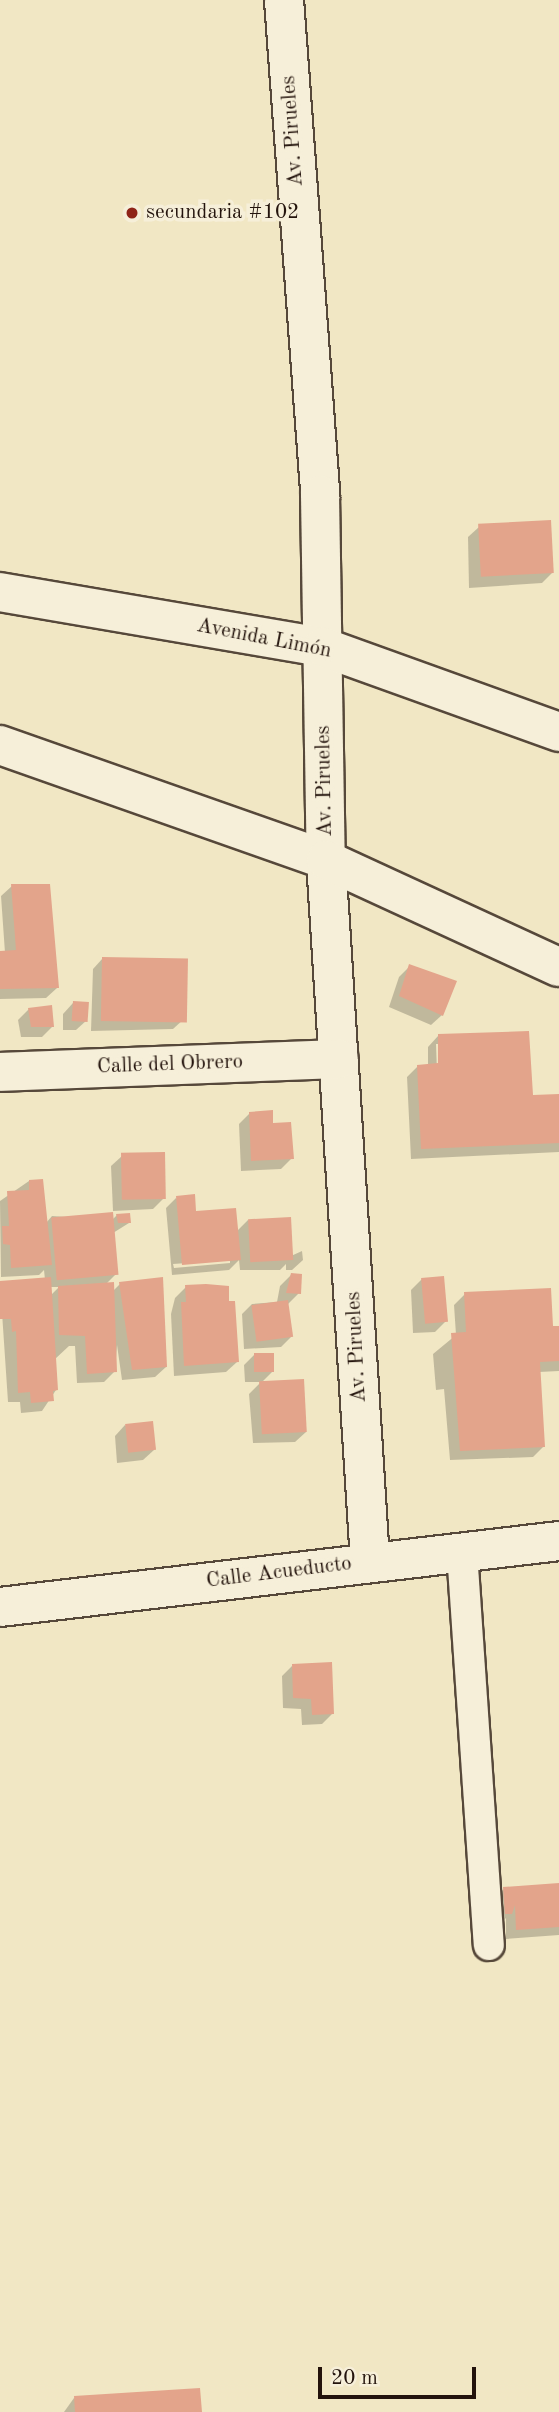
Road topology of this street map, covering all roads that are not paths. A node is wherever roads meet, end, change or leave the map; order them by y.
1 (284, 0) edge
2 (0, 592) edge
3 (323, 647) junction
4 (559, 732) edge
5 (0, 745) edge
6 (326, 859) junction
7 (559, 967) edge
8 (340, 1059) junction
9 (0, 1072) edge
10 (559, 1541) edge
11 (462, 1552) junction
12 (370, 1562) junction
13 (0, 1607) edge
14 (489, 1945) dead end

1 - 3 street, Av. Pirueles
2 - 3 street, Avenida Limón
3 - 4 street, Avenida Limón
3 - 6 street, Av. Pirueles
5 - 6 street
6 - 7 street
6 - 8 street, Av. Pirueles
8 - 9 street, Calle del Obrero
8 - 12 street, Av. Pirueles
10 - 11 street, Calle Acueducto
11 - 12 street, Calle Acueducto
11 - 14 lane
12 - 13 street, Calle Acueducto

